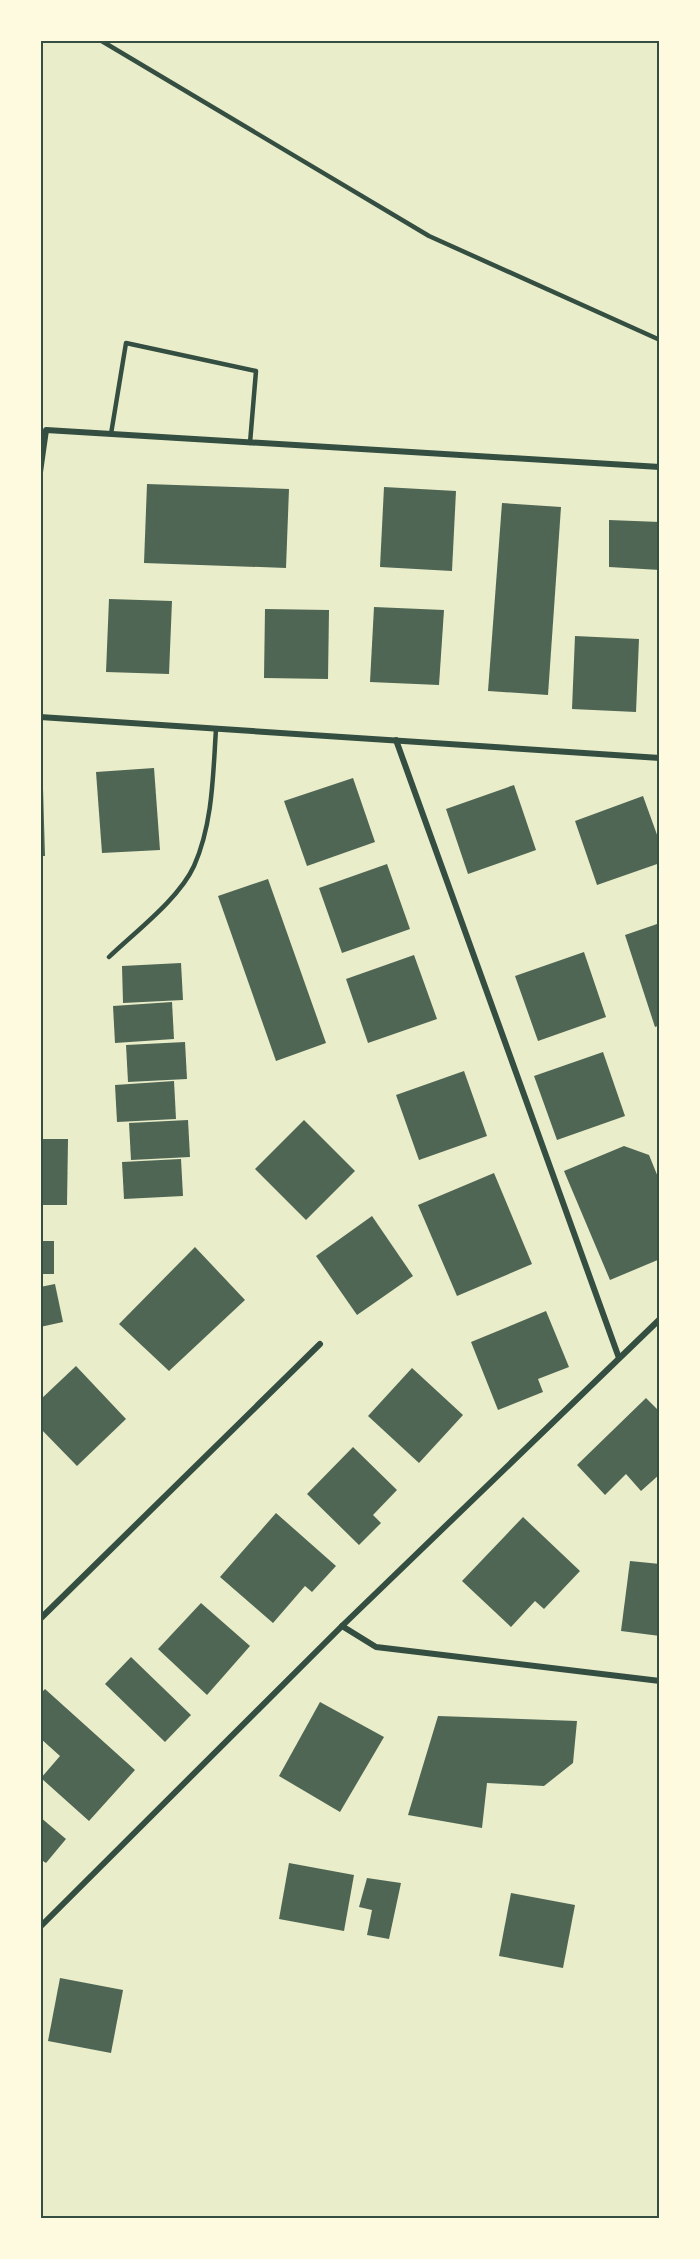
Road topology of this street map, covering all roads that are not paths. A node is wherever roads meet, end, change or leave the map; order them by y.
1 (100, 40) edge
2 (660, 340) edge
3 (111, 434) junction
4 (250, 442) junction
5 (660, 467) edge
6 (40, 472) edge
7 (40, 717) edge
8 (216, 729) junction
9 (396, 740) junction
10 (660, 758) edge
11 (109, 957) dead end
12 (660, 1319) edge
13 (320, 1344) dead end
14 (620, 1358) junction
15 (40, 1619) edge
16 (342, 1626) junction
17 (660, 1680) edge
18 (40, 1927) edge

1 - 2 lane
3 - 4 street
3 - 4 lane
3 - 6 street
4 - 5 street
7 - 8 street
8 - 9 street
8 - 11 lane
9 - 10 street
9 - 14 street
12 - 14 street
13 - 15 street
14 - 16 street
16 - 17 street
16 - 18 street

